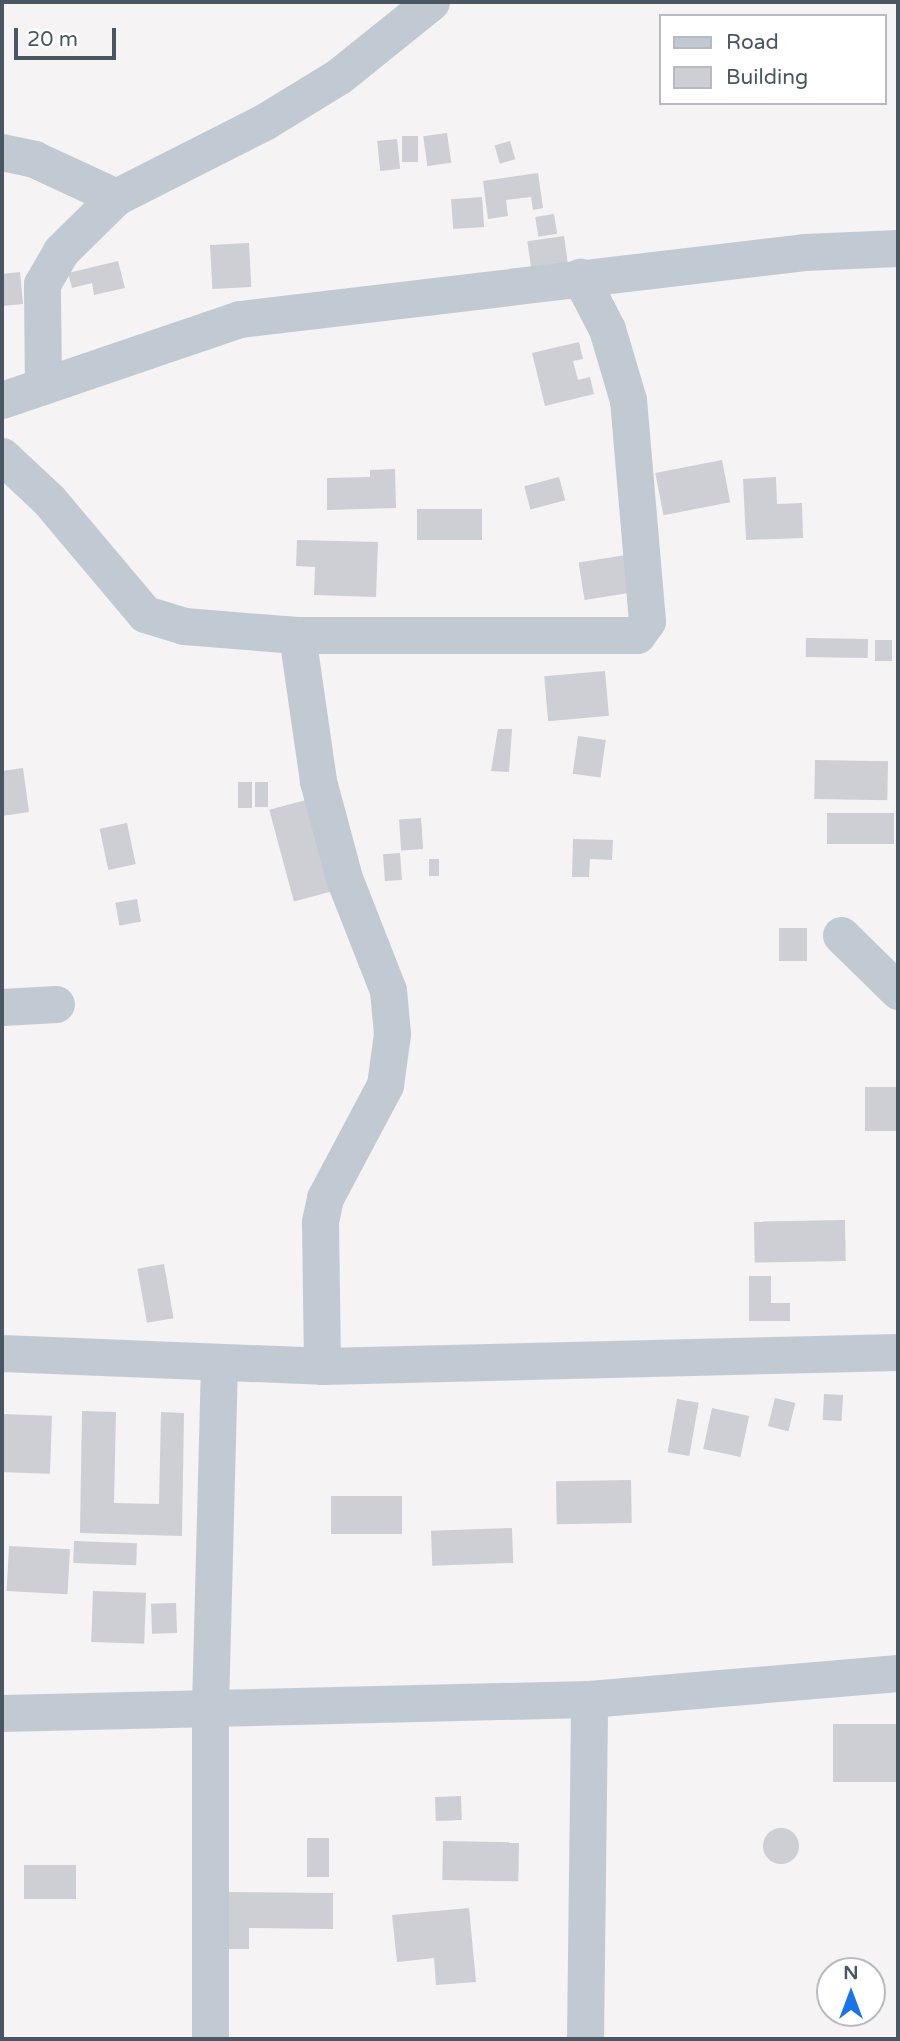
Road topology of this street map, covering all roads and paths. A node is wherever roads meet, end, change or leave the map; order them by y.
1 (431, 2) edge
2 (2, 152) edge
3 (116, 197) junction
4 (898, 248) edge
5 (580, 277) junction
6 (43, 386) junction
7 (2, 400) edge
8 (2, 456) edge
9 (297, 635) junction
10 (841, 935) dead end
11 (898, 990) edge
12 (56, 1004) dead end
13 (2, 1007) edge
14 (898, 1352) edge
15 (2, 1353) edge
16 (219, 1364) junction
17 (322, 1366) junction
18 (898, 1673) edge
19 (589, 1699) junction
20 (210, 1707) junction
21 (2, 1713) edge
22 (210, 2039) edge
23 (585, 2039) edge

1 - 3 street
2 - 3 street
3 - 6 street
4 - 5 street
5 - 6 street
5 - 9 street
6 - 7 street
8 - 9 street
9 - 17 street
10 - 11 street
12 - 13 street
14 - 17 street
15 - 16 street
16 - 17 street
16 - 20 street
18 - 19 street
19 - 20 street
19 - 23 street
20 - 21 street
20 - 22 street

